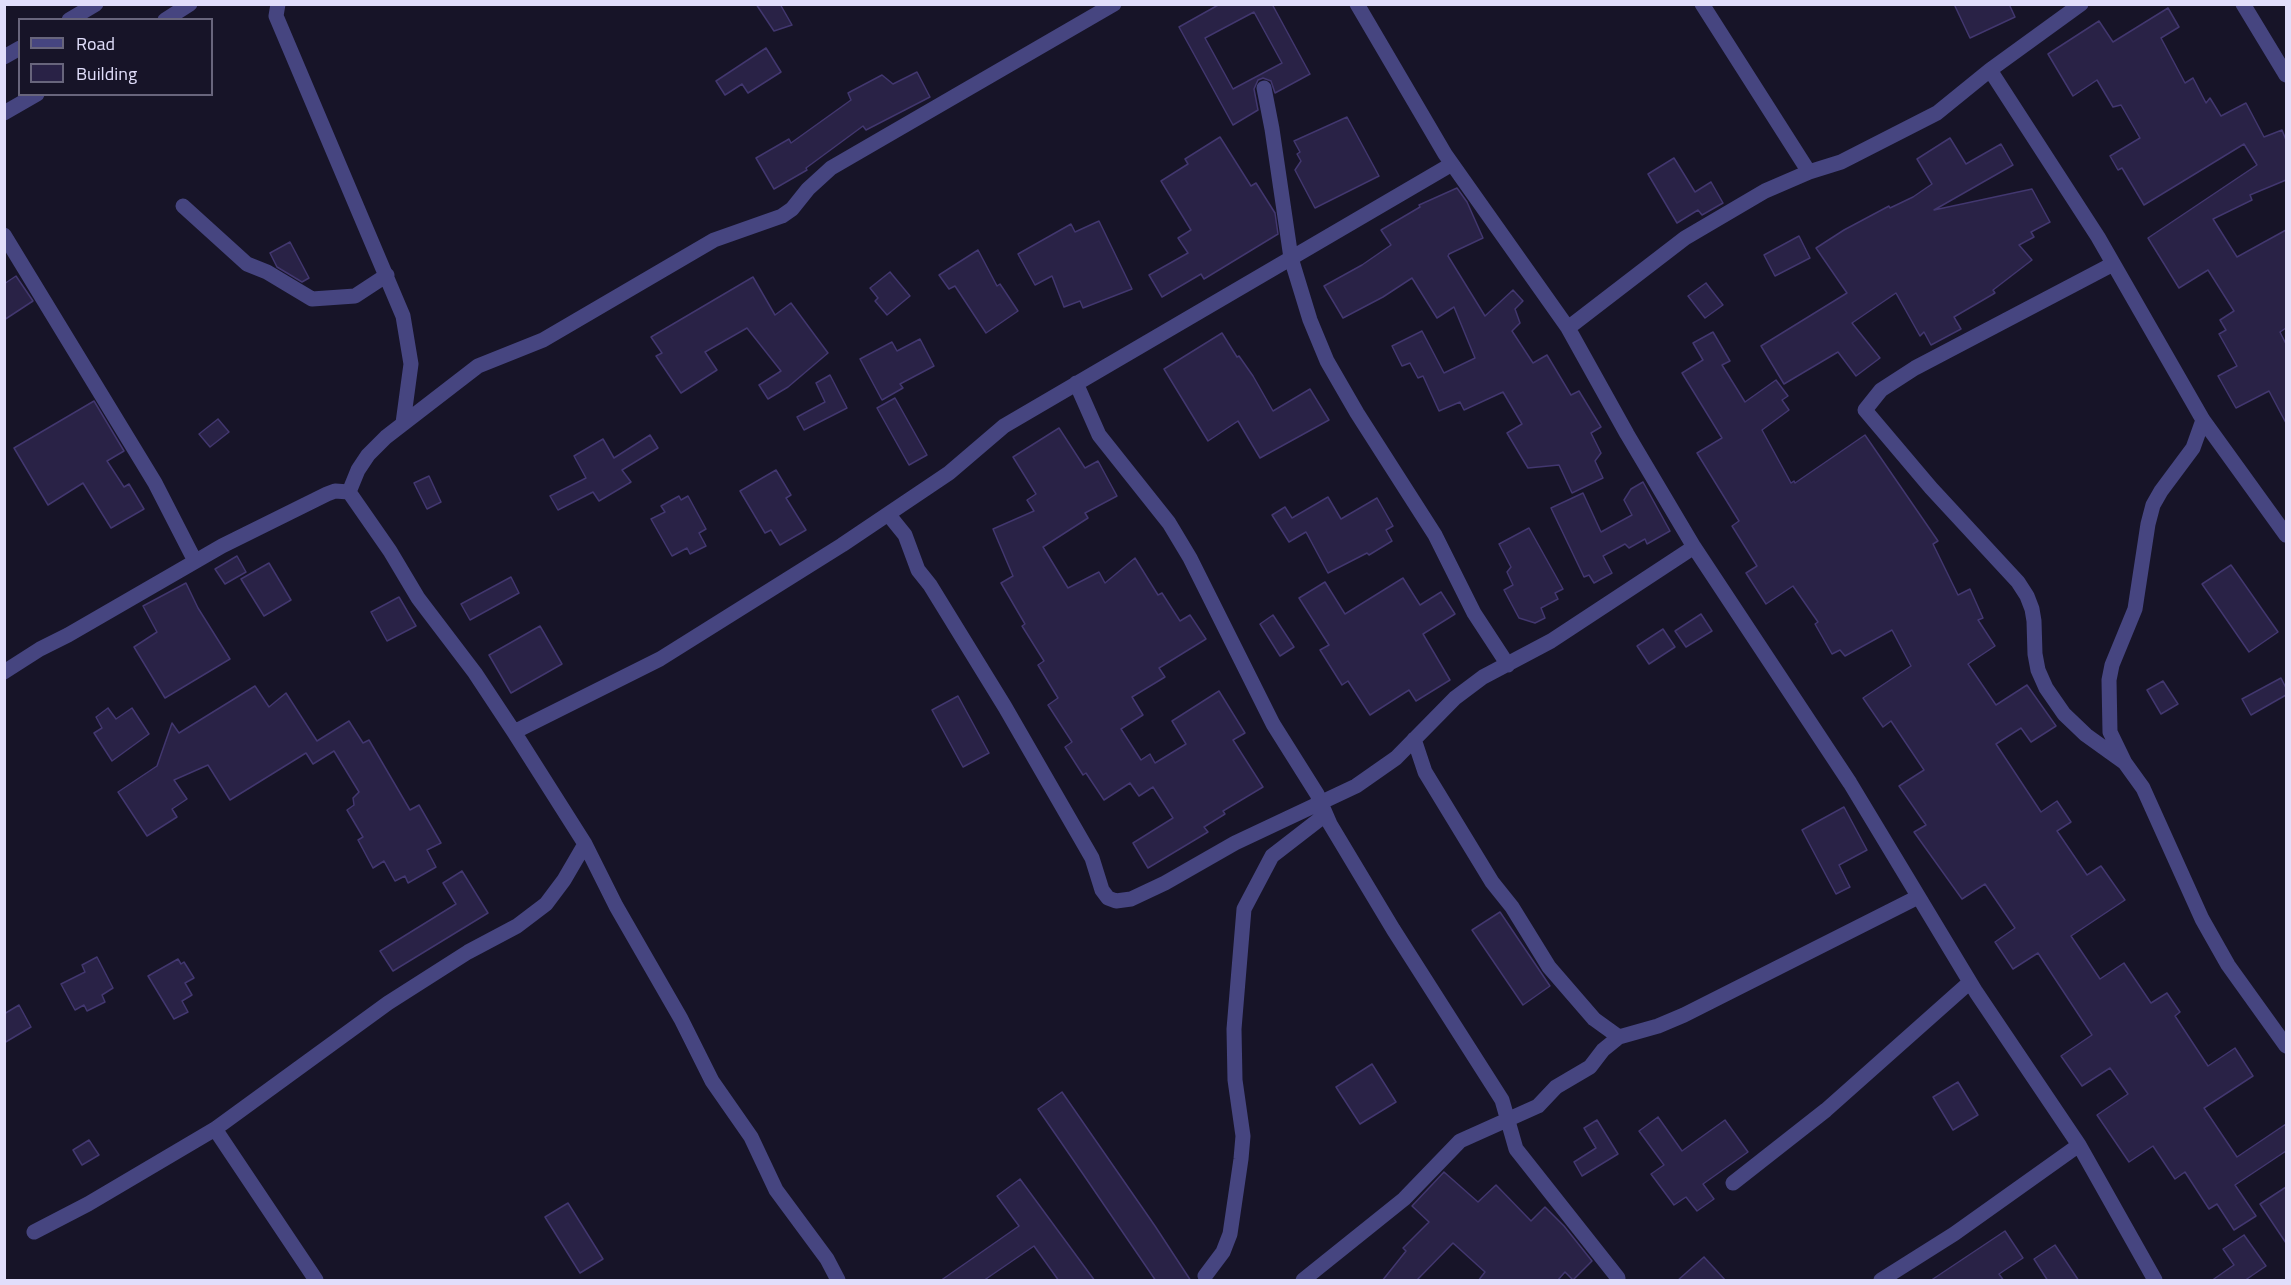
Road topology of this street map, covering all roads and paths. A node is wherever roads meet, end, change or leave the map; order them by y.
1 (96, 4) edge
2 (190, 4) edge
3 (278, 4) edge
4 (1114, 4) edge
5 (1357, 4) edge
6 (1702, 4) edge
7 (2081, 4) edge
8 (2243, 4) edge
9 (72, 18) edge
10 (168, 18) edge
11 (18, 49) edge
12 (4, 57) edge
13 (2284, 66) edge
14 (1990, 70) junction
15 (1264, 88) dead end
16 (34, 96) edge
17 (4, 113) edge
18 (1452, 164) junction
19 (1809, 172) junction
20 (183, 206) dead end
21 (4, 235) edge
22 (1291, 258) junction
23 (2113, 264) junction
24 (387, 275) junction
25 (1568, 328) junction
26 (1076, 383) junction
27 (2203, 420) junction
28 (403, 423) junction
29 (349, 492) junction
30 (888, 514) junction
31 (2286, 536) edge
32 (1694, 547) junction
33 (195, 561) junction
34 (1508, 665) junction
35 (4, 672) edge
36 (514, 732) junction
37 (1414, 739) junction
38 (2125, 763) junction
39 (1323, 809) junction
40 (585, 844) junction
41 (1918, 897) junction
42 (1970, 982) junction
43 (1619, 1037) junction
44 (2286, 1046) edge
45 (1507, 1120) junction
46 (215, 1129) junction
47 (2079, 1145) junction
48 (1733, 1183) dead end
49 (34, 1232) dead end
50 (1205, 1276) dead end
51 (1618, 1280) edge
52 (316, 1281) edge
53 (838, 1281) edge
54 (1303, 1281) edge
55 (1881, 1281) edge
56 (2155, 1281) edge

1 - 9 street
2 - 10 street
3 - 24 street
4 - 28 street
5 - 18 street
6 - 19 street
7 - 14 street
8 - 13 street
11 - 12 street
14 - 19 street
14 - 23 street
15 - 22 street
16 - 17 street
18 - 22 street
18 - 25 street
19 - 25 street
20 - 24 street
21 - 33 street
22 - 26 street
22 - 34 street
23 - 27 street
23 - 38 street
24 - 28 street
25 - 32 street
26 - 30 street
26 - 39 street
27 - 31 street
27 - 38 street
28 - 29 street
29 - 33 street
29 - 36 street
30 - 36 street
30 - 39 street
32 - 34 street
32 - 41 street
33 - 35 street
34 - 37 street
36 - 40 street
37 - 39 street
37 - 43 street
38 - 44 street
39 - 45 street
39 - 50 street
40 - 46 street
40 - 53 street
41 - 42 street
41 - 43 street
42 - 47 street
42 - 48 street
43 - 45 street
45 - 51 street
45 - 54 street
46 - 49 street
46 - 52 street
47 - 55 street
47 - 56 street

